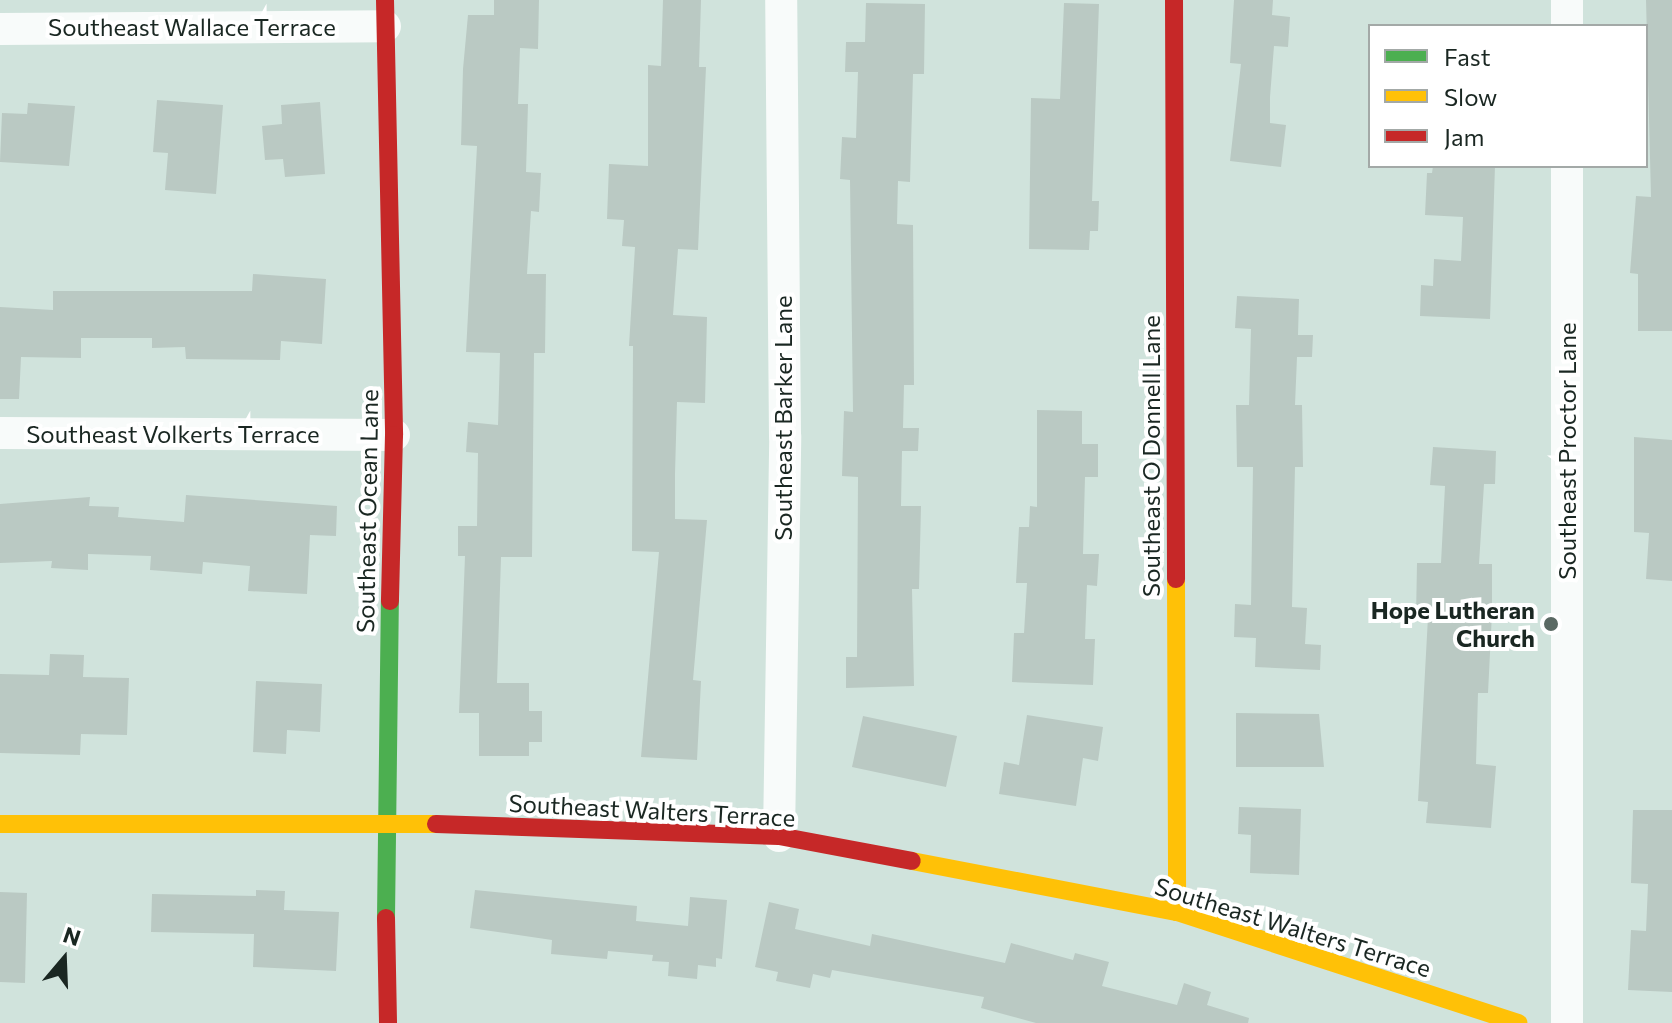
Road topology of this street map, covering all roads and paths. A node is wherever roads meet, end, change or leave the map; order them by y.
1 (781, 0) edge
2 (1174, 0) edge
3 (1567, 0) edge
4 (385, 13) edge
5 (1567, 24) edge
6 (0, 29) edge
7 (1567, 168) edge
8 (0, 433) edge
9 (394, 435) junction
10 (385, 822) junction
11 (0, 824) edge
12 (779, 836) junction
13 (1177, 912) junction
14 (388, 1023) edge
15 (1518, 1023) edge
16 (1567, 1023) edge

1 - 12 street, Southeast Barker Lane
2 - 13 street, Southeast O Donnell Lane
3 - 5 street
4 - 6 street, Southeast Wallace Terrace
4 - 9 street, Southeast Ocean Lane
7 - 16 street, Southeast Proctor Lane
8 - 9 street, Southeast Volkerts Terrace
9 - 10 street, Southeast Ocean Lane
10 - 11 street, Southeast Walters Terrace
10 - 12 street, Southeast Walters Terrace
10 - 14 street, Southeast Ocean Lane
12 - 13 street, Southeast Walters Terrace
13 - 15 street, Southeast Walters Terrace

